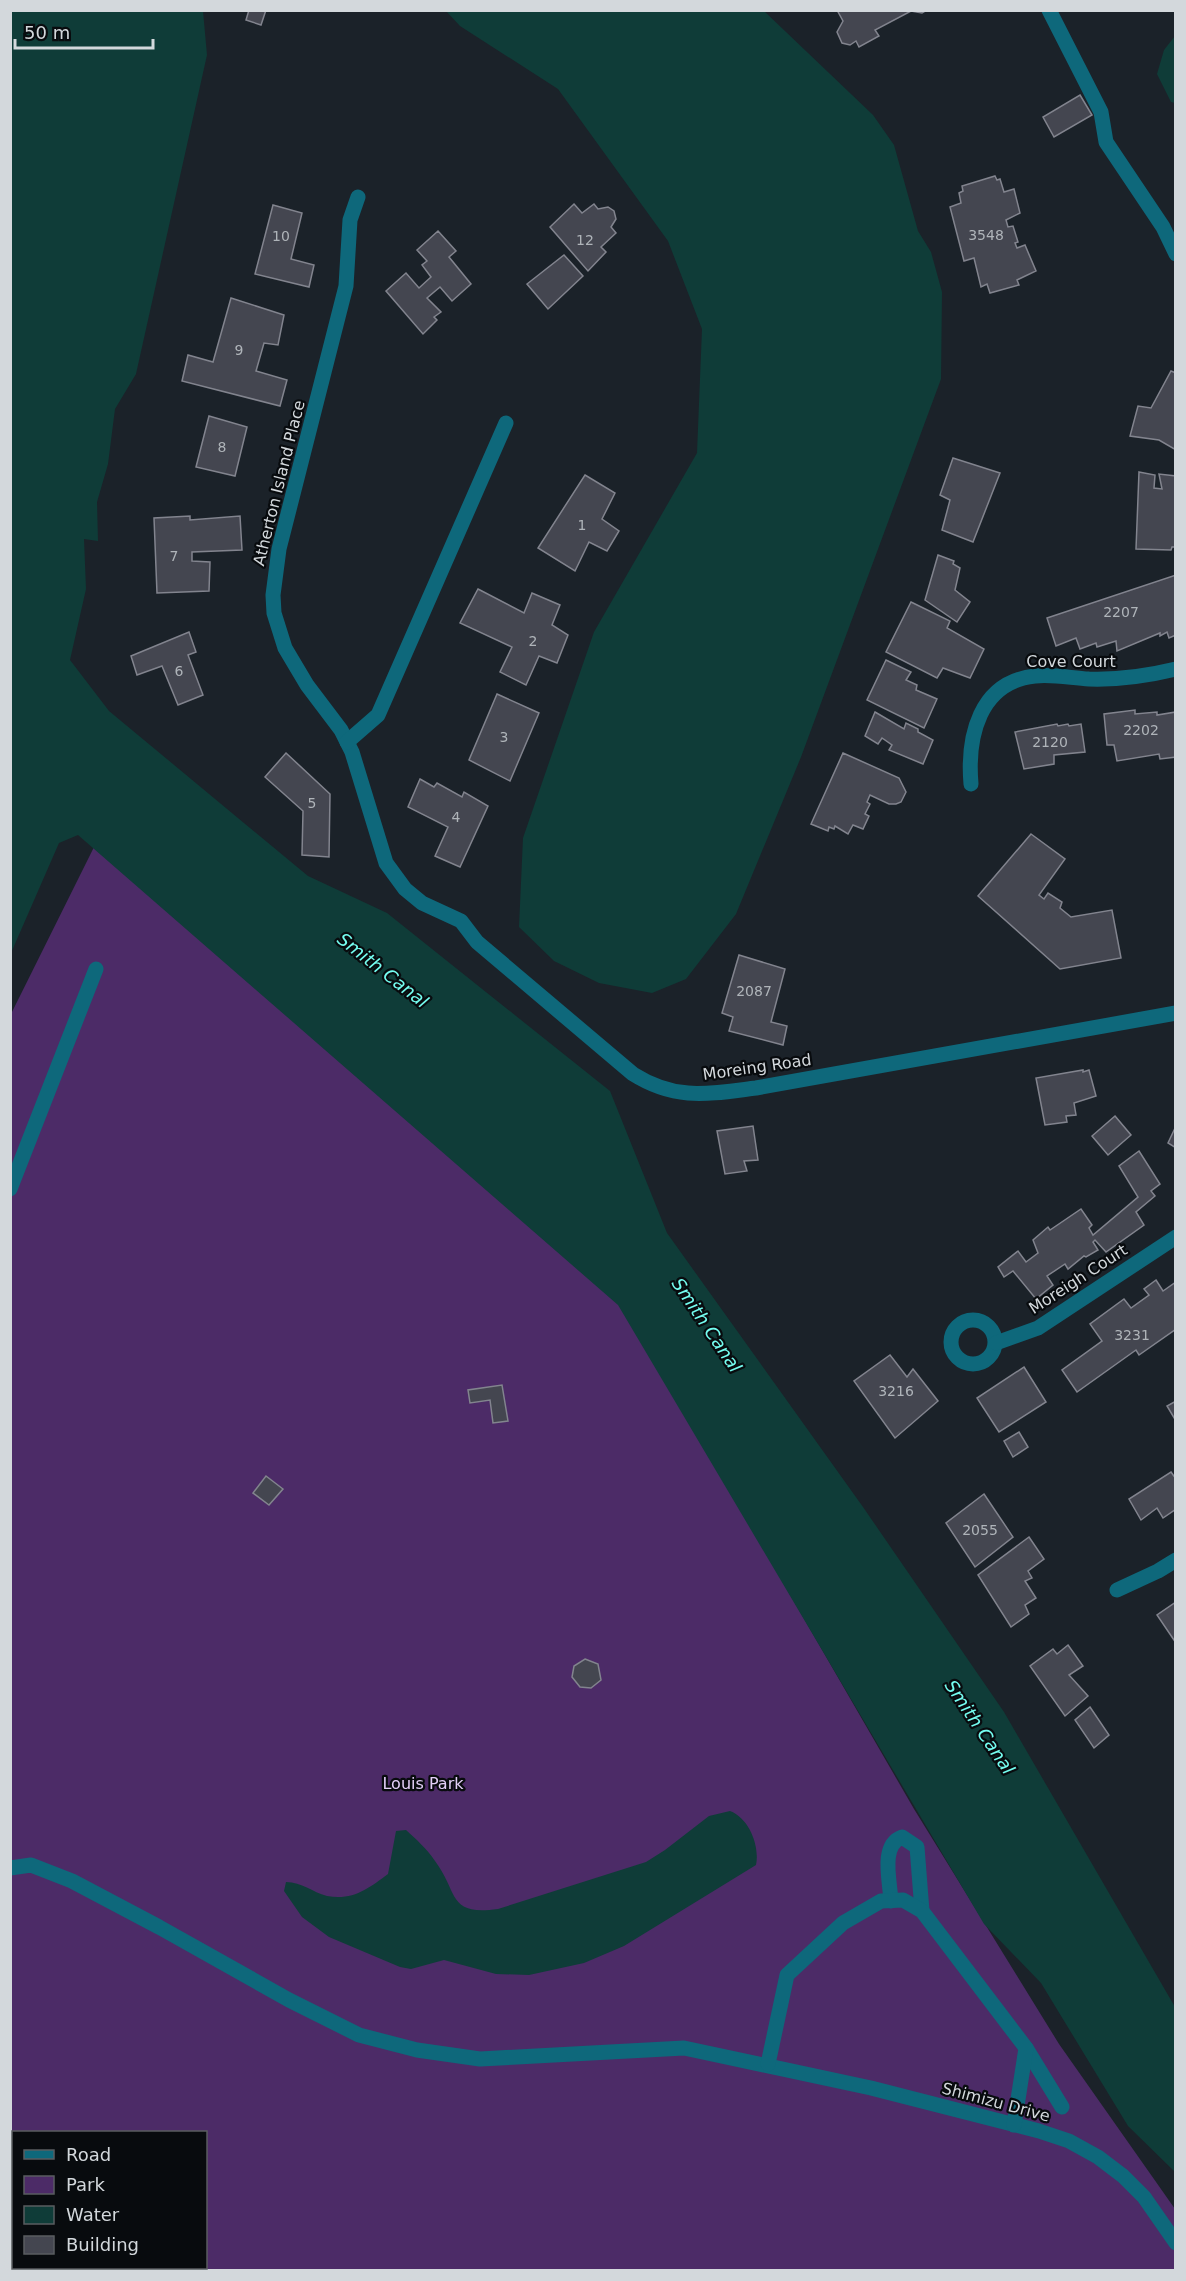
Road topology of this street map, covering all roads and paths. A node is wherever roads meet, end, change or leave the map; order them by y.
1 (1049, 10) edge
2 (358, 197) dead end
3 (1176, 254) edge
4 (507, 423) dead end
5 (1176, 669) edge
6 (347, 742) junction
7 (971, 784) dead end
8 (365, 795) joint
9 (96, 969) dead end
10 (1176, 1013) edge
11 (10, 1189) edge
12 (1176, 1237) edge
13 (996, 1343) dead end
14 (1176, 1560) edge
15 (1117, 1590) dead end
16 (10, 1868) edge
17 (891, 1901) junction
18 (922, 1911) junction
19 (1026, 2048) junction
20 (768, 2064) junction
21 (1062, 2107) dead end
22 (1014, 2125) junction
23 (1176, 2243) edge

1 - 3 street
2 - 6 street, Atherton Island Place
4 - 6 street
5 - 7 street, Cove Court
6 - 8 street, Atherton Island Place
8 - 10 street, Moreing Road
9 - 11 street
12 - 13 street, Moreigh Court
14 - 15 street
16 - 20 street, Shimizu Drive
17 - 18 street
17 - 18 street
17 - 20 street
18 - 19 street
19 - 21 street
19 - 22 street
20 - 22 street, Shimizu Drive
22 - 23 street, Shimizu Drive

